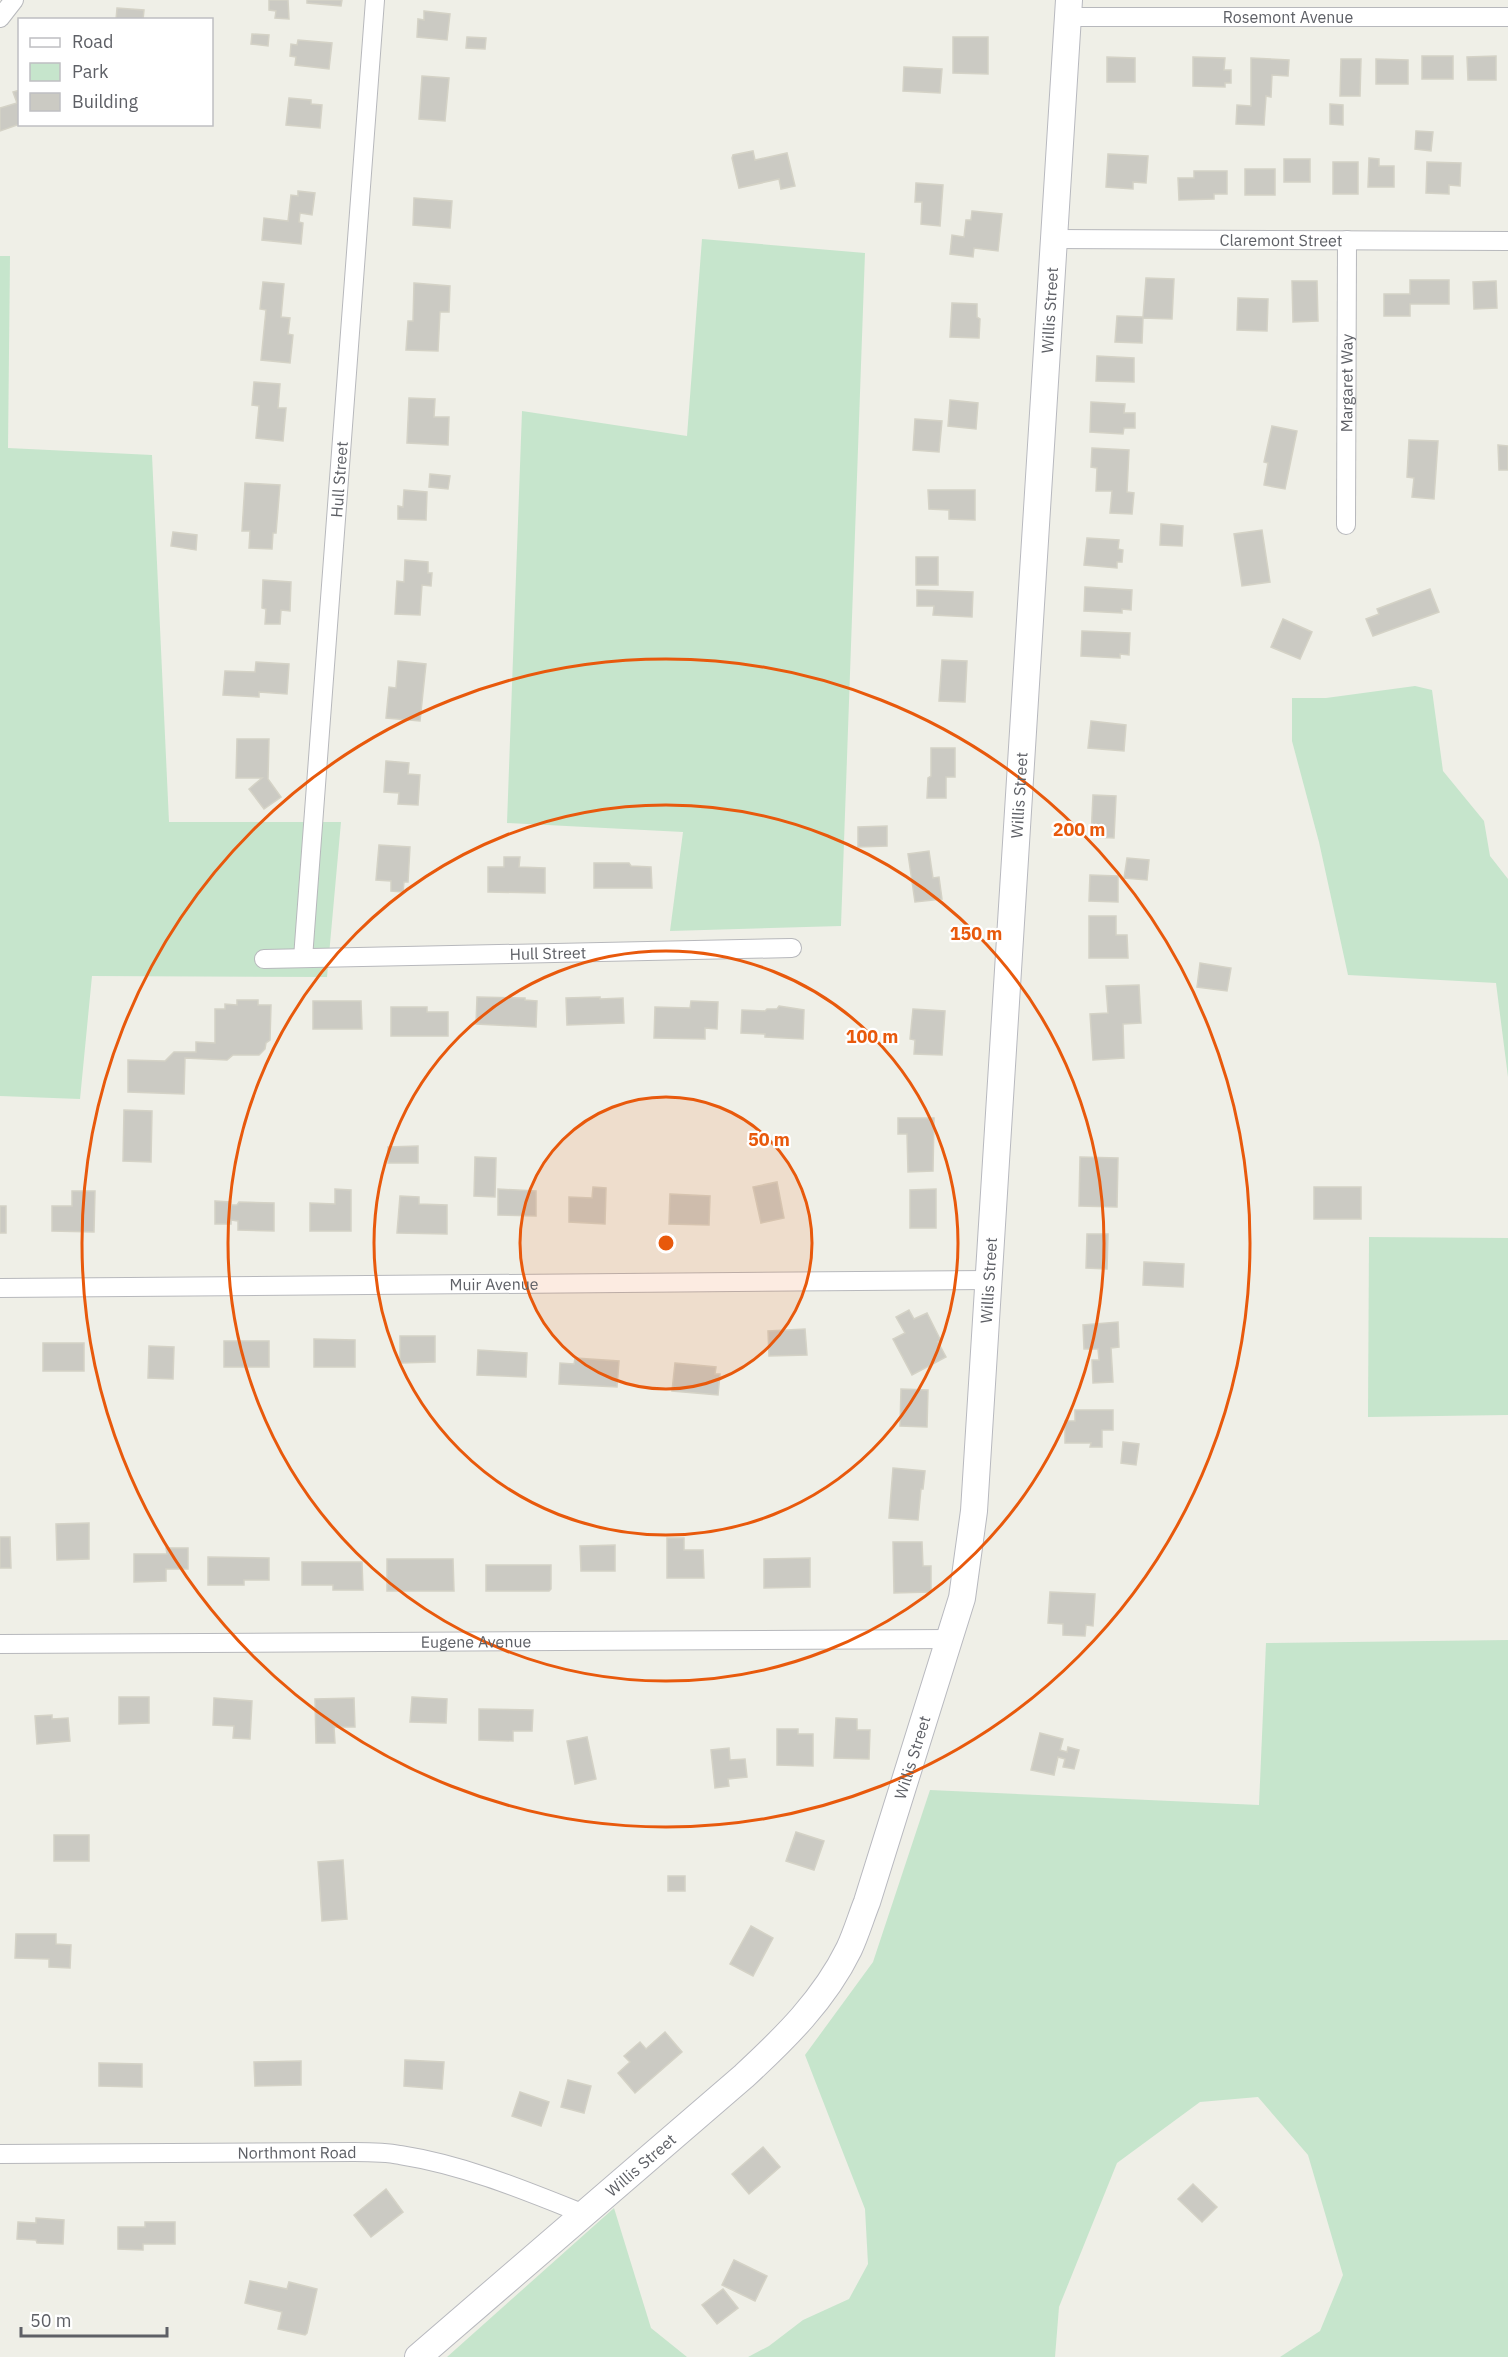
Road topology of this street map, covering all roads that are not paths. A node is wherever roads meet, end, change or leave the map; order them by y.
1 (14, 0) edge
2 (375, 0) edge
3 (1068, 9) edge
4 (1508, 16) edge
5 (0, 18) edge
6 (1053, 239) junction
7 (1347, 240) junction
8 (1508, 241) edge
9 (1346, 525) dead end
10 (792, 948) dead end
11 (303, 958) junction
12 (264, 959) dead end
13 (987, 1280) junction
14 (0, 1288) edge
15 (950, 1640) junction
16 (0, 1644) edge
17 (0, 2154) edge
18 (584, 2214) junction
19 (418, 2357) edge

1 - 5 street
2 - 11 street, Hull Street
3 - 4 street, Rosemont Avenue
3 - 6 main road, Willis Street
6 - 7 street, Claremont Street
6 - 13 main road, Willis Street
7 - 8 street, Claremont Street
7 - 9 street, Margaret Way
10 - 11 street, Hull Street
11 - 12 street, Hull Street
13 - 14 street, Muir Avenue
13 - 15 main road, Willis Street
15 - 16 street, Eugene Avenue
15 - 18 main road, Willis Street
17 - 18 street, Northmont Road
18 - 19 main road, Willis Street

